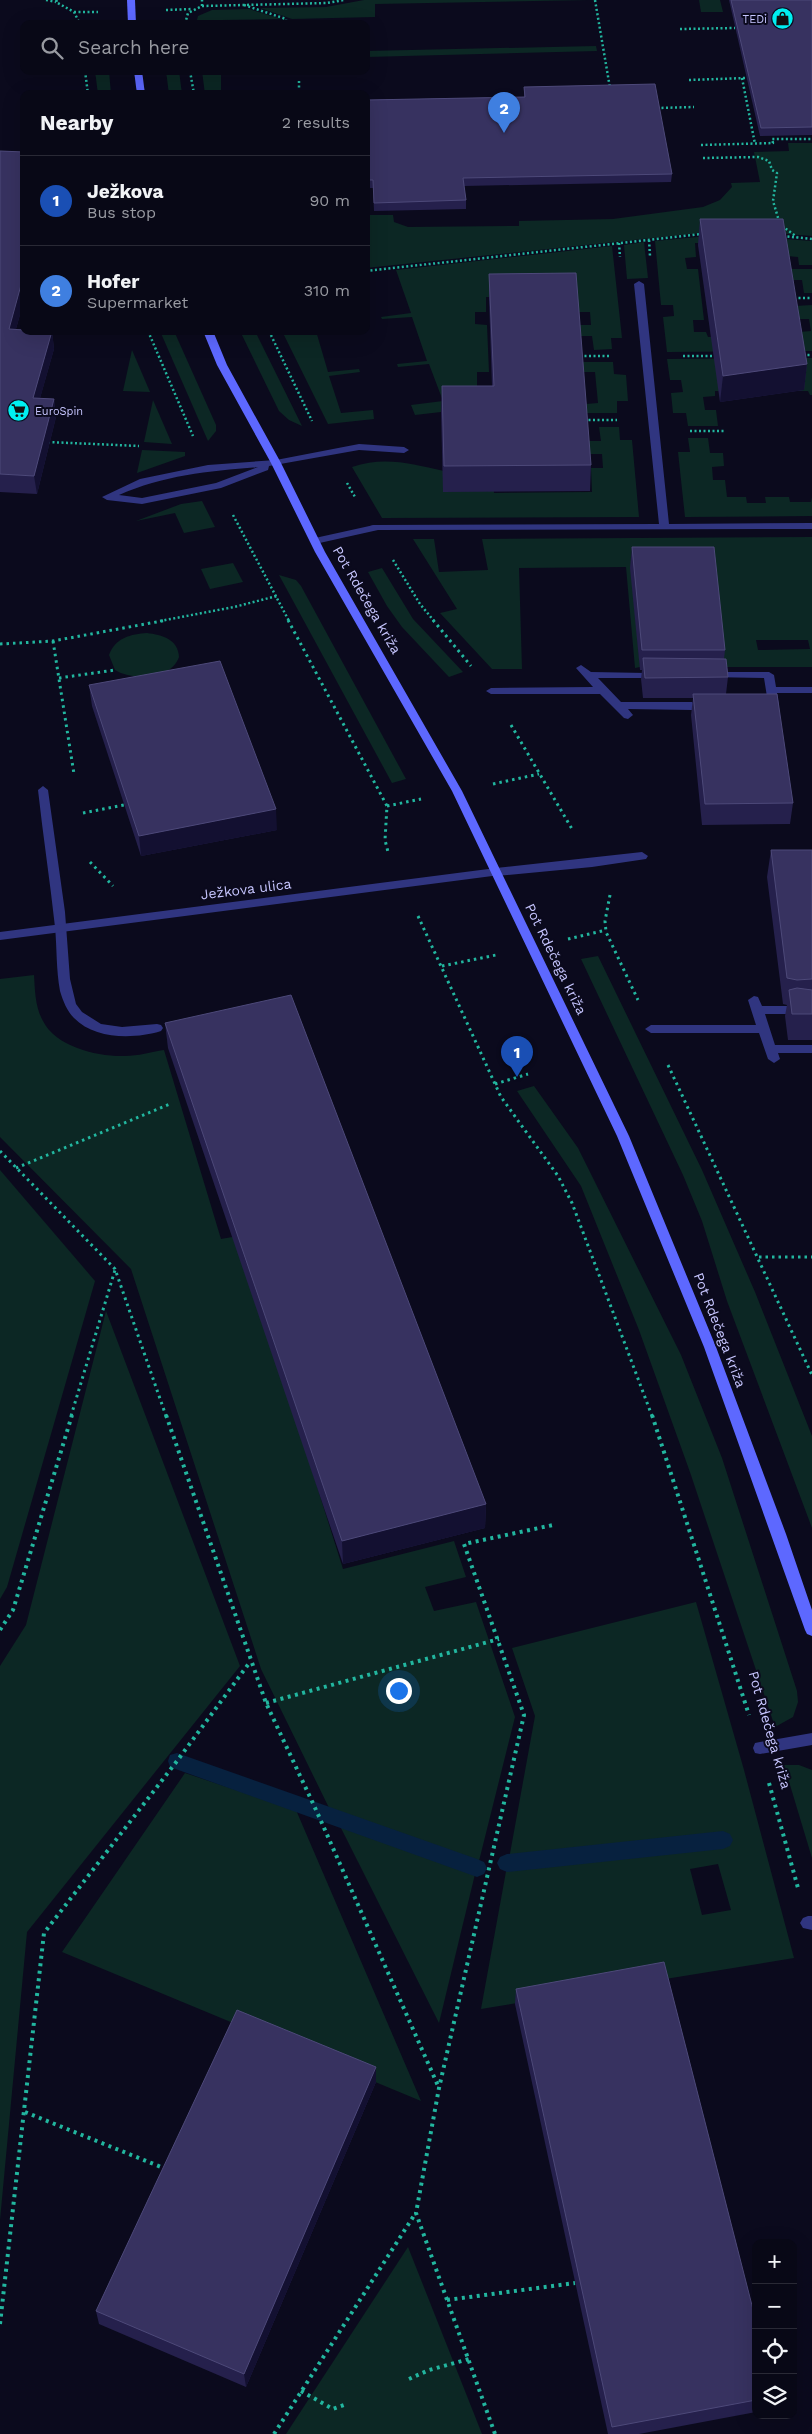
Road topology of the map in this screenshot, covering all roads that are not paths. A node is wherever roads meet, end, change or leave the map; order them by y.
1 (131, 0) edge
2 (132, 20) edge
3 (139, 75) edge
4 (140, 90) edge
5 (638, 284) dead end
6 (210, 335) edge
7 (404, 450) dead end
8 (276, 463) junction
9 (812, 526) edge
10 (664, 527) junction
11 (316, 541) junction
12 (643, 675) edge
13 (700, 675) edge
14 (604, 690) junction
15 (771, 690) junction
16 (812, 690) edge
17 (491, 691) road end
18 (618, 705) junction
19 (692, 706) edge
20 (756, 706) edge
21 (628, 715) dead end
22 (43, 790) dead end
23 (642, 856) dead end
24 (496, 872) junction
25 (61, 928) junction
26 (0, 936) edge
27 (788, 1010) edge
28 (157, 1028) dead end
29 (651, 1030) road end
30 (764, 1030) junction
31 (812, 1049) edge
32 (812, 1630) edge
33 (812, 1739) edge
34 (760, 1748) road end

1 - 2 main road
3 - 4 main road
5 - 10 street
6 - 8 main road, Pot Rdečega križa
7 - 8 street
8 - 8 street
8 - 11 main road, Pot Rdečega križa
9 - 10 street
10 - 11 street
11 - 24 main road, Pot Rdečega križa
12 - 14 street
13 - 15 street
14 - 17 street
14 - 18 street
15 - 16 street
15 - 20 street
18 - 19 street
18 - 21 street
22 - 25 street
23 - 24 street, Ježkova ulica
24 - 25 street, Ježkova ulica
24 - 32 main road, Pot Rdečega križa
25 - 26 street, Ježkova ulica
25 - 28 street
27 - 30 street
29 - 30 street
30 - 31 street
33 - 34 street

